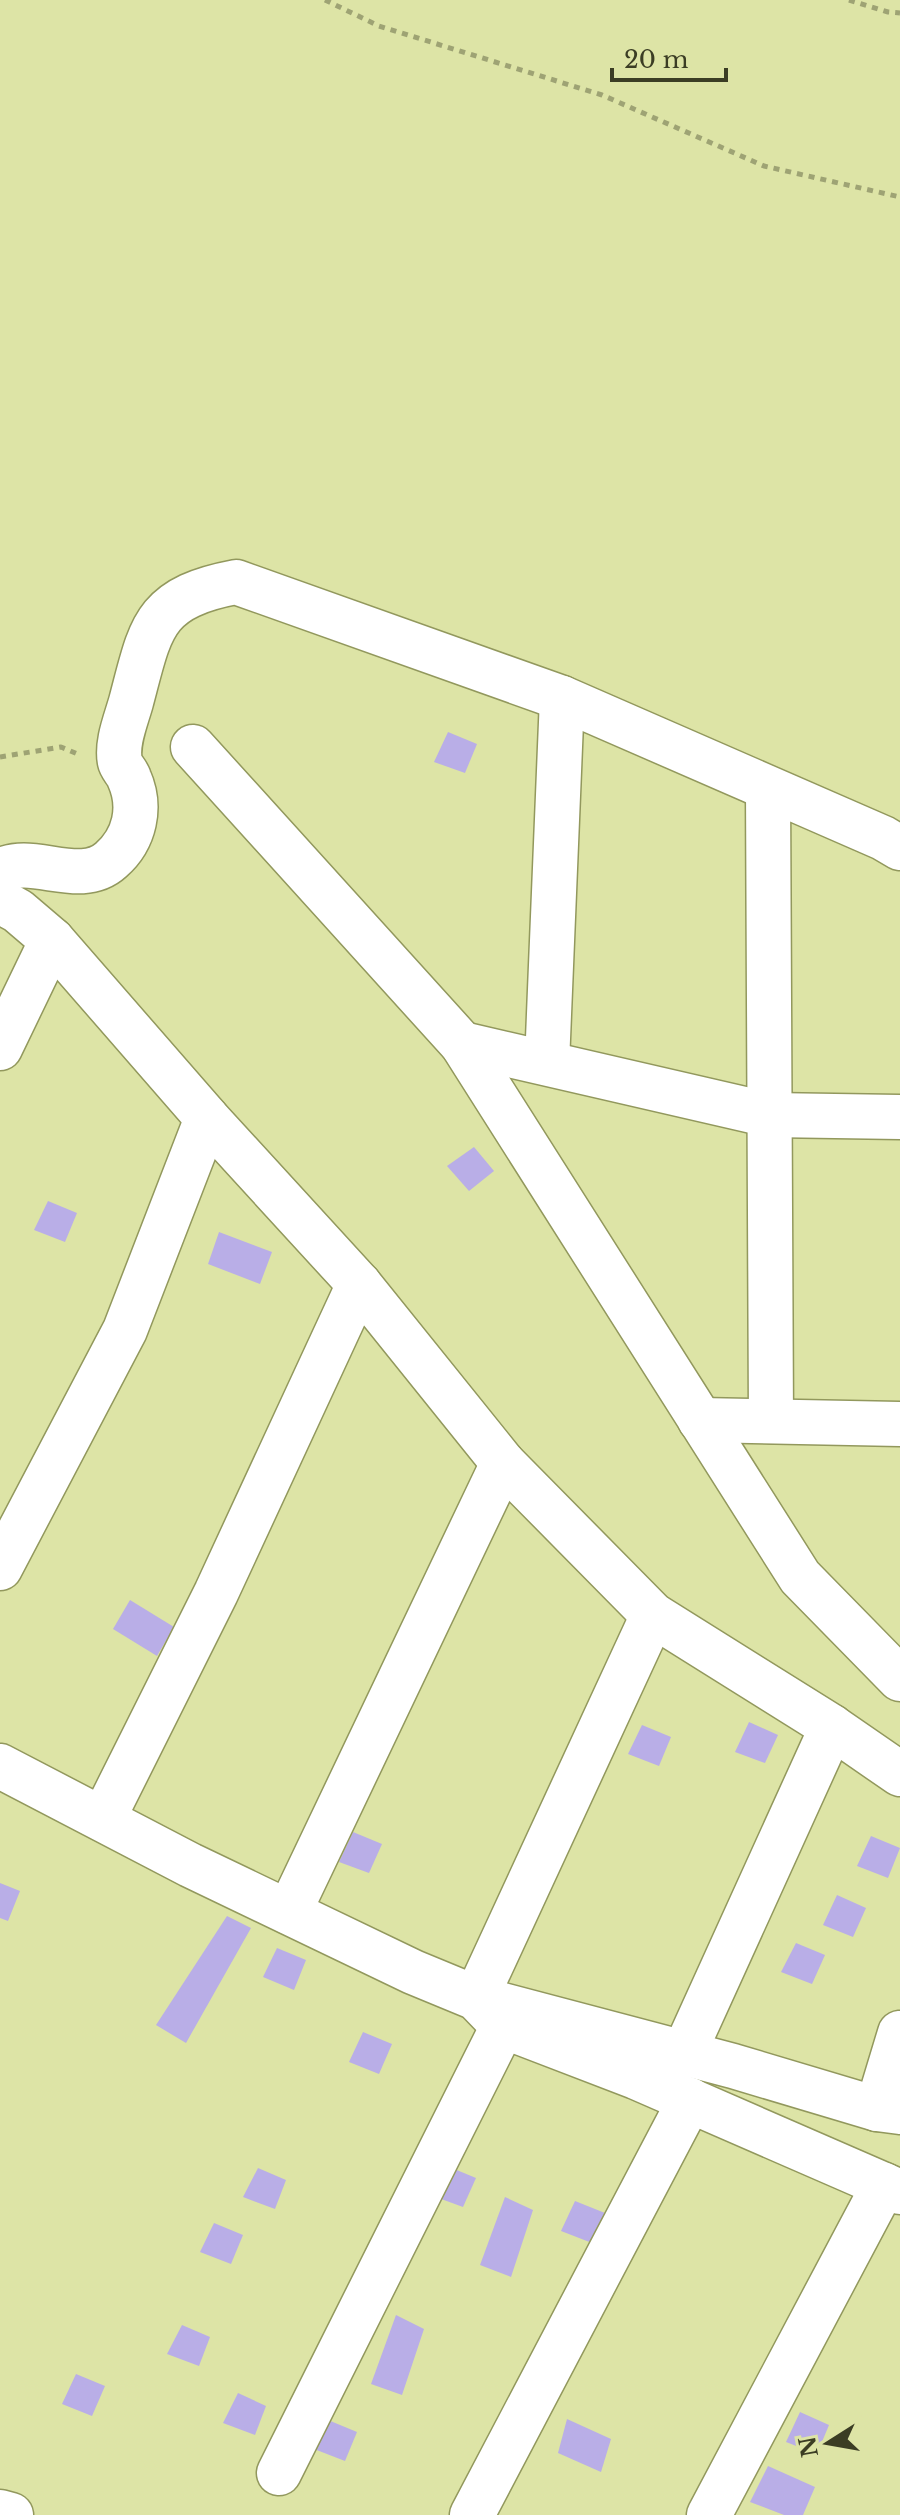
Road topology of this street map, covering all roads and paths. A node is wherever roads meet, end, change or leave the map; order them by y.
1 (325, 0) edge
2 (849, 0) edge
3 (900, 13) edge
4 (900, 197) edge
5 (562, 698) junction
6 (193, 747) dead end
7 (0, 757) edge
8 (128, 776) junction
9 (768, 789) junction
10 (900, 848) edge
11 (0, 871) edge
12 (0, 901) edge
13 (52, 940) junction
14 (462, 1044) junction
15 (0, 1048) edge
16 (547, 1063) junction
17 (770, 1115) junction
18 (900, 1117) edge
19 (207, 1118) junction
20 (359, 1284) junction
21 (700, 1420) junction
22 (771, 1421) junction
23 (900, 1424) edge
24 (503, 1463) junction
25 (0, 1568) edge
26 (653, 1615) junction
27 (900, 1679) edge
28 (832, 1727) junction
29 (900, 1774) edge
30 (4, 1778) edge
31 (103, 1819) junction
32 (289, 1912) junction
33 (490, 2012) junction
34 (900, 2033) edge
35 (684, 2053) junction
36 (690, 2100) junction
37 (889, 2111) edge
38 (892, 2188) edge
39 (279, 2473) dead end
40 (0, 2512) edge
41 (11, 2515) edge
42 (472, 2515) edge
43 (709, 2515) edge

1 - 4 path
2 - 3 path
5 - 8 street
5 - 9 street
5 - 16 street
6 - 14 street
7 - 8 path
8 - 11 street
9 - 10 street
9 - 17 street
12 - 13 street
13 - 15 street
13 - 19 street
14 - 16 street
14 - 21 street
16 - 17 street
17 - 18 street
17 - 22 street
19 - 20 street
19 - 25 street
20 - 24 street
20 - 31 street
21 - 22 street
21 - 27 street
22 - 23 street
24 - 26 street
24 - 32 street
26 - 28 street
26 - 33 street
28 - 29 street
28 - 35 street
30 - 31 street
31 - 32 street
32 - 33 street
33 - 35 street
33 - 36 street
33 - 39 street
34 - 37 street
35 - 37 street
36 - 38 street
36 - 42 street
38 - 43 street
40 - 41 street

